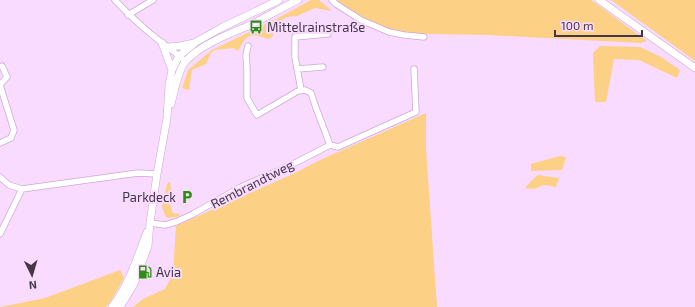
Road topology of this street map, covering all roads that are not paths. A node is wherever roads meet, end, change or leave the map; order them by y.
1 (115, 0) edge
2 (153, 0) edge
3 (278, 0) edge
4 (298, 0) edge
5 (332, 0) edge
6 (599, 0) edge
7 (128, 15) junction
8 (328, 34) dead end
9 (424, 37) dead end
10 (196, 42) junction
11 (165, 45) junction
12 (248, 46) dead end
13 (179, 56) junction
14 (185, 61) junction
15 (2, 66) dead end
16 (324, 67) dead end
17 (695, 68) edge
18 (297, 69) junction
19 (414, 69) dead end
20 (172, 70) junction
21 (301, 90) junction
22 (167, 118) junction
23 (0, 144) edge
24 (330, 145) junction
25 (157, 174) junction
26 (0, 177) edge
27 (22, 189) junction
28 (150, 222) junction
29 (0, 234) edge
30 (112, 307) edge
31 (120, 307) edge

1 - 7 street
2 - 7 street
3 - 10 street
4 - 14 street
5 - 9 street
6 - 17 street
7 - 11 street
8 - 18 street
10 - 11 street
10 - 13 street
11 - 13 street
11 - 20 street
12 - 21 street
13 - 14 street
13 - 20 street
14 - 22 street
15 - 23 street
16 - 18 street
18 - 21 street
19 - 24 street, Rembrandtweg
20 - 22 street
21 - 24 street
22 - 25 street
24 - 28 street, Rembrandtweg
25 - 27 street
25 - 28 street
26 - 27 street
27 - 29 street
28 - 30 street
28 - 31 street

